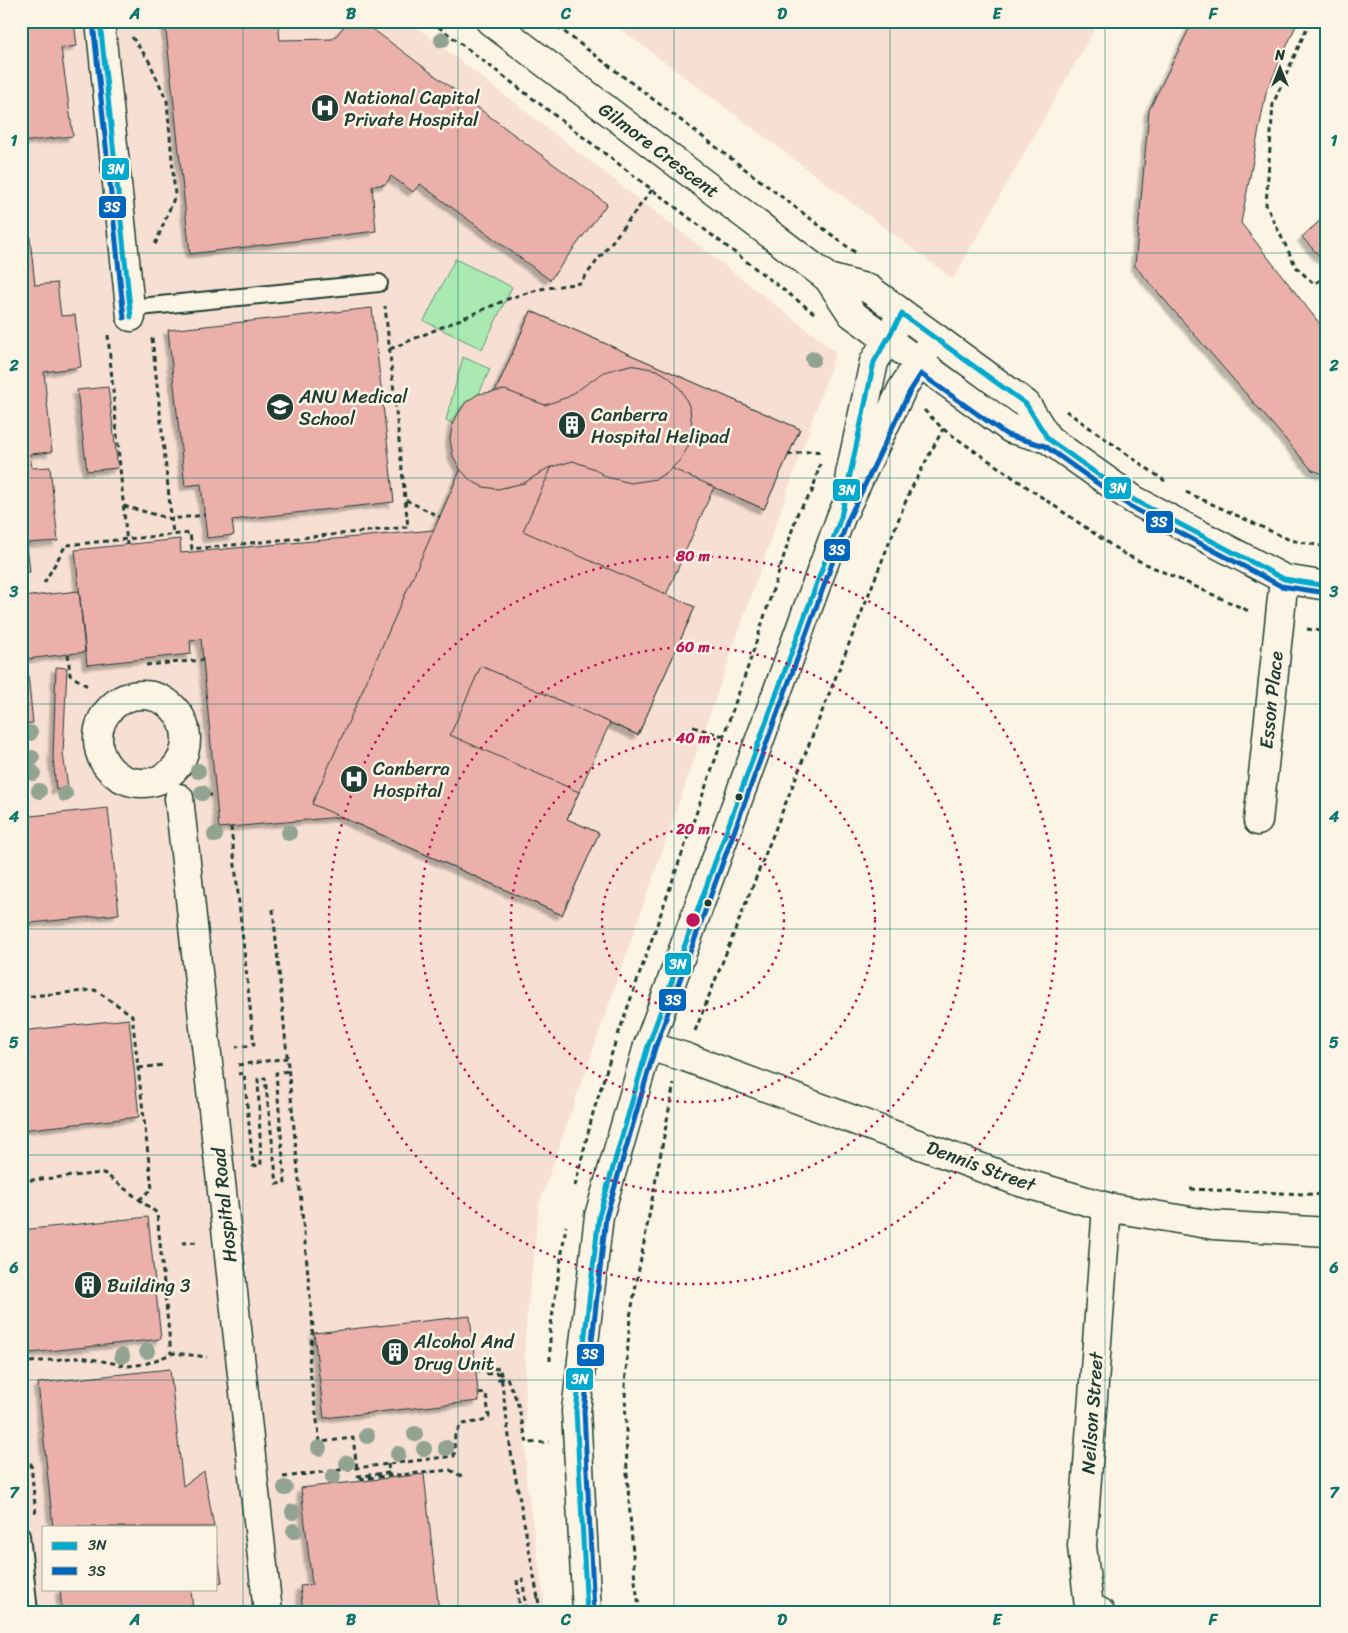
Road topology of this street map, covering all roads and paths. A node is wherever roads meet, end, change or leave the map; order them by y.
1 (100, 21) edge
2 (431, 21) edge
3 (490, 21) edge
4 (1310, 21) edge
5 (127, 29) dead end
6 (652, 190) junction
7 (153, 251) dead end
8 (1327, 276) edge
9 (828, 278) junction
10 (380, 283) dead end
11 (385, 302) dead end
12 (165, 305) junction
13 (902, 314) junction
14 (123, 317) junction
15 (821, 318) dead end
16 (935, 337) junction
17 (887, 339) junction
18 (390, 349) junction
19 (919, 363) junction
20 (1048, 439) junction
21 (826, 443) dead end
22 (823, 452) junction
23 (788, 455) dead end
24 (405, 500) junction
25 (124, 506) junction
26 (205, 515) dead end
27 (440, 517) dead end
28 (840, 517) junction
29 (171, 519) junction
30 (173, 534) junction
31 (127, 538) junction
32 (128, 545) dead end
33 (1284, 579) junction
34 (44, 583) dead end
35 (1327, 586) edge
36 (1279, 625) junction
37 (1327, 632) edge
38 (68, 654) dead end
39 (203, 660) dead end
40 (750, 661) dead end
41 (146, 665) dead end
42 (89, 687) dead end
43 (693, 727) dead end
44 (723, 736) dead end
45 (180, 761) junction
46 (143, 783) junction
47 (179, 798) junction
48 (1258, 821) dead end
49 (273, 909) dead end
50 (21, 996) edge
51 (659, 1014) junction
52 (696, 1029) junction
53 (706, 1032) dead end
54 (648, 1046) junction
55 (685, 1057) junction
56 (287, 1058) junction
57 (163, 1065) dead end
58 (237, 1065) dead end
59 (139, 1068) junction
60 (289, 1071) junction
61 (230, 1075) dead end
62 (21, 1181) edge
63 (1180, 1189) dead end
64 (1327, 1195) edge
65 (139, 1200) junction
66 (1107, 1207) junction
67 (1327, 1232) edge
68 (171, 1354) junction
69 (207, 1357) dead end
70 (21, 1363) edge
71 (476, 1370) dead end
72 (486, 1374) dead end
73 (478, 1394) dead end
74 (552, 1442) dead end
75 (388, 1464) junction
76 (357, 1468) junction
77 (277, 1478) dead end
78 (465, 1478) dead end
79 (21, 1535) edge
80 (29, 1612) edge
81 (268, 1612) edge
82 (520, 1612) edge
83 (526, 1612) edge
84 (540, 1612) edge
85 (587, 1612) edge
86 (640, 1612) edge
87 (1100, 1612) edge

1 - 14 street
2 - 6 path
3 - 9 street, Gilmore Crescent
4 - 8 path
5 - 7 path
6 - 15 path
6 - 18 path
9 - 13 street, Gilmore Crescent
9 - 17 street, Gilmore Crescent
10 - 12 lane
11 - 18 path
12 - 14 lane
12 - 29 path
13 - 16 street, Gilmore Crescent
13 - 17 street
14 - 25 path
16 - 19 street
16 - 20 street, Gilmore Crescent
17 - 19 street, Gilmore Crescent
17 - 28 street
18 - 24 path
19 - 20 street, Gilmore Crescent
19 - 28 street
20 - 33 street, Gilmore Crescent
21 - 22 path
22 - 23 path
22 - 40 path
24 - 27 path
24 - 30 path
25 - 29 path
25 - 31 path
26 - 29 path
28 - 51 street
29 - 30 path
30 - 31 path
31 - 32 path
31 - 34 path
33 - 35 street, Gilmore Crescent
33 - 36 street, Esson Place
36 - 37 path
36 - 48 street, Esson Place
36 - 52 path
38 - 42 path
39 - 41 path
43 - 44 path
45 - 46 street
45 - 46 street, Hospital Road
45 - 47 street, Hospital Road
46 - 47 street, Hospital Road
47 - 81 street, Hospital Road
49 - 56 path
50 - 59 path
51 - 52 path
51 - 54 street
52 - 53 path
52 - 55 path
54 - 55 street, Dennis Street
54 - 85 street
55 - 66 street, Dennis Street
55 - 86 path
56 - 58 path
56 - 60 path
57 - 59 path
59 - 65 path
60 - 61 path
60 - 76 path
62 - 65 path
63 - 64 path
65 - 68 path
66 - 67 street, Dennis Street
66 - 87 street, Neilson Street
68 - 69 path
68 - 70 path
71 - 84 path, bridge
72 - 74 path
73 - 75 path
75 - 76 path
75 - 78 path
76 - 77 path
79 - 80 lane
82 - 83 path

